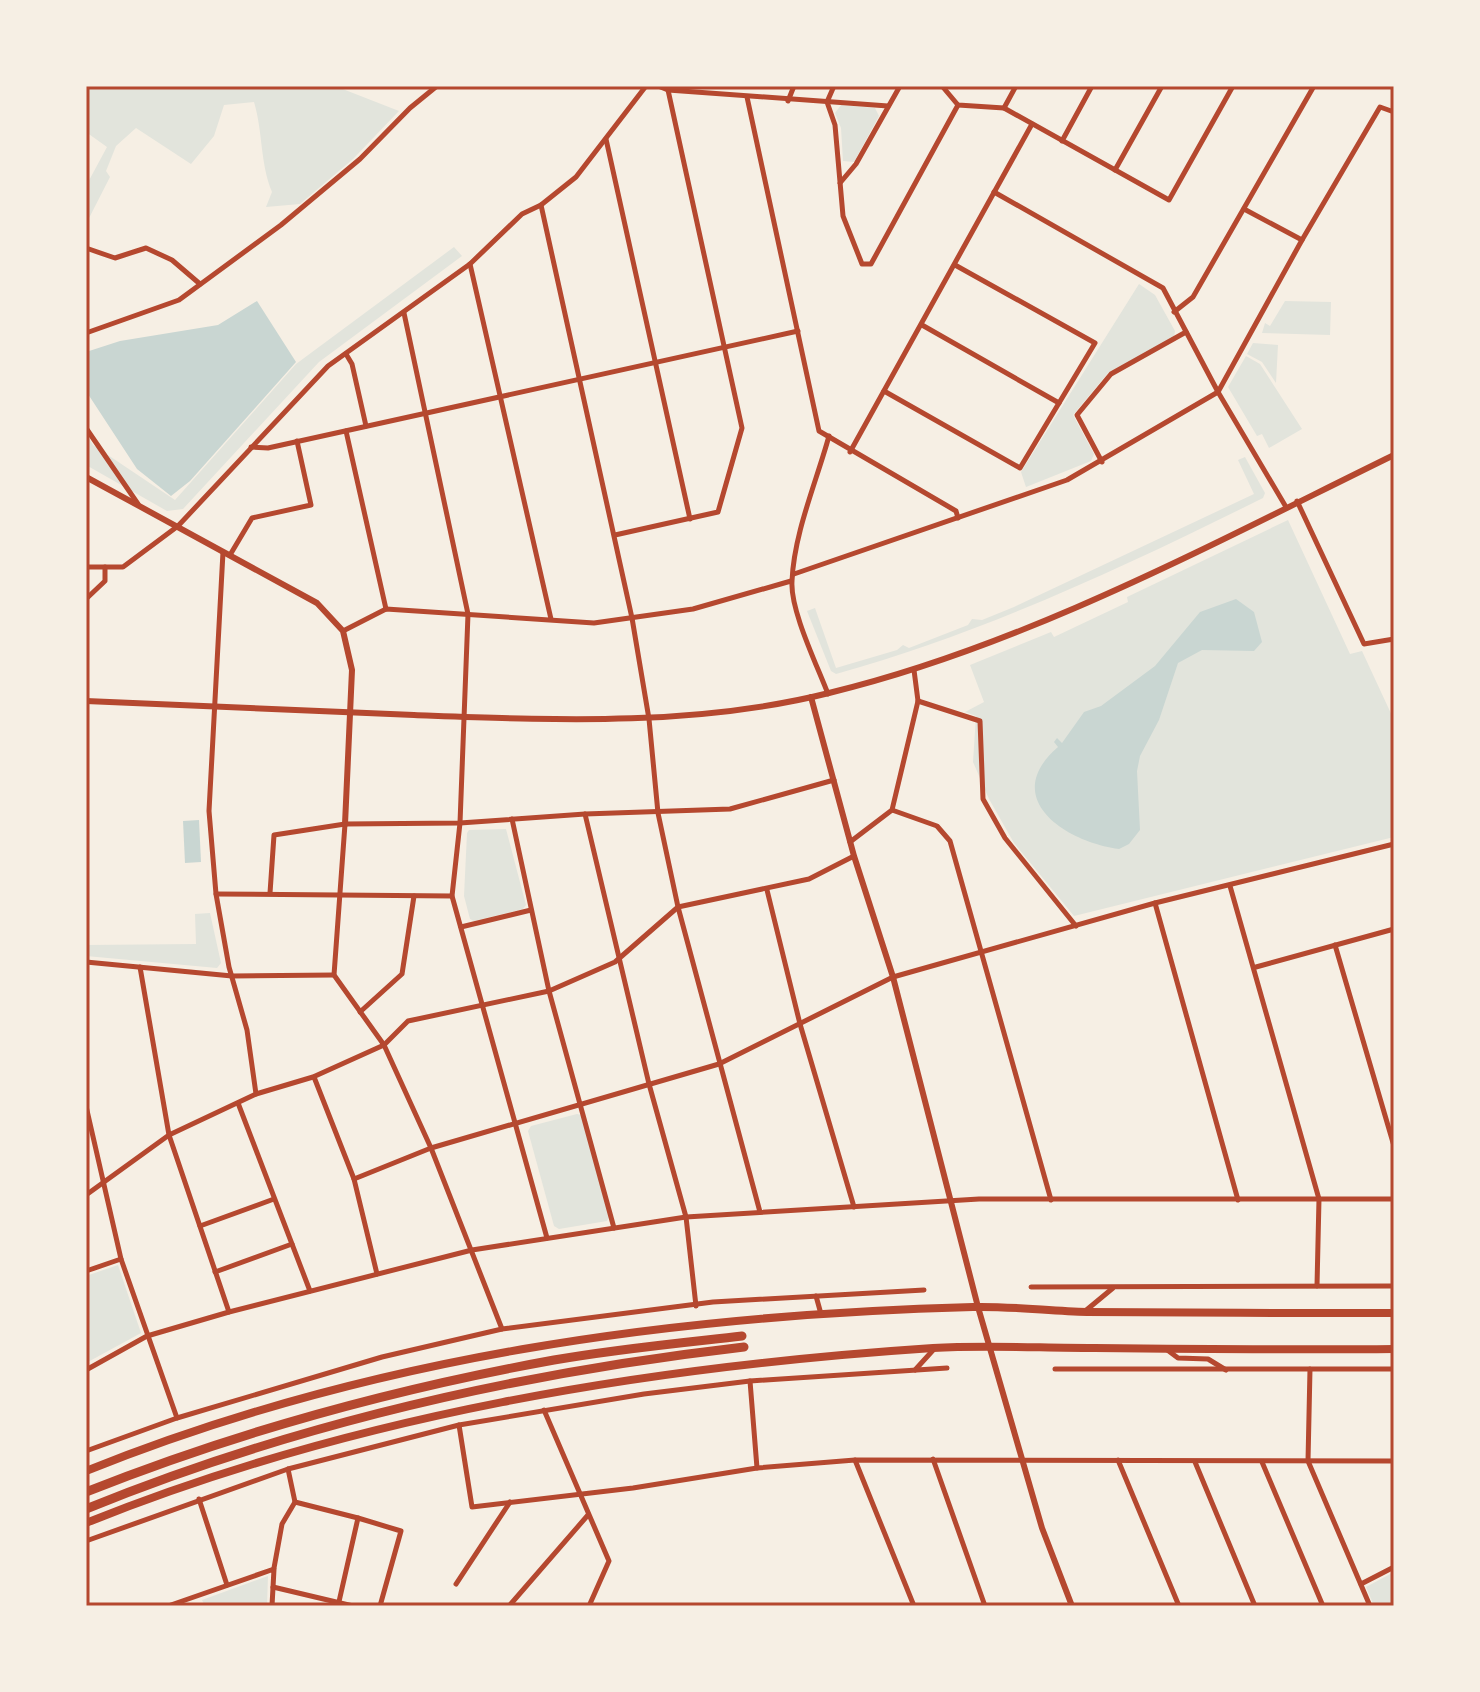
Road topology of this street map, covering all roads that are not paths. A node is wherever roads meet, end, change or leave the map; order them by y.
1 (437, 86) edge
2 (646, 86) edge
3 (658, 86) edge
4 (794, 86) edge
5 (834, 86) edge
6 (900, 86) edge
7 (942, 86) edge
8 (1016, 86) edge
9 (1092, 86) edge
10 (1162, 86) edge
11 (1233, 86) edge
12 (1314, 86) edge
13 (668, 90) junction
14 (747, 97) junction
15 (788, 101) junction
16 (827, 102) junction
17 (958, 105) junction
18 (888, 106) junction
19 (1004, 108) junction
20 (1394, 112) edge
21 (1032, 124) junction
22 (606, 139) junction
23 (1062, 141) junction
24 (1115, 170) junction
25 (840, 183) junction
26 (994, 192) junction
27 (541, 205) junction
28 (1244, 209) junction
29 (1302, 240) junction
30 (86, 248) edge
31 (470, 264) junction
32 (955, 265) junction
33 (200, 284) junction
34 (1174, 312) junction
35 (404, 313) junction
36 (922, 325) junction
37 (798, 331) junction
38 (1186, 332) junction
39 (86, 333) edge
40 (724, 348) junction
41 (346, 354) junction
42 (657, 363) junction
43 (580, 380) junction
44 (884, 391) junction
45 (1218, 392) junction
46 (502, 397) junction
47 (1059, 403) junction
48 (425, 414) junction
49 (366, 426) junction
50 (86, 428) edge
51 (346, 431) junction
52 (829, 436) junction
53 (297, 441) junction
54 (250, 447) junction
55 (850, 452) junction
56 (1394, 455) edge
57 (1102, 462) junction
58 (86, 477) edge
59 (1297, 501) junction
60 (138, 504) junction
61 (1286, 507) junction
62 (958, 518) junction
63 (690, 519) junction
64 (178, 526) junction
65 (615, 535) junction
66 (226, 554) junction
67 (86, 567) edge
68 (105, 567) junction
69 (794, 574) junction
70 (791, 581) junction
71 (86, 599) edge
72 (386, 609) junction
73 (468, 614) junction
74 (632, 618) junction
75 (551, 619) junction
76 (343, 631) junction
77 (1394, 639) edge
78 (914, 670) junction
79 (828, 694) junction
80 (811, 697) junction
81 (86, 701) edge
82 (918, 701) junction
83 (216, 707) junction
84 (350, 712) junction
85 (464, 717) junction
86 (649, 719) junction
87 (835, 779) junction
88 (892, 810) junction
89 (658, 813) junction
90 (585, 814) junction
91 (512, 819) junction
92 (460, 823) junction
93 (345, 824) junction
94 (850, 842) junction
95 (1394, 844) edge
96 (854, 856) junction
97 (1230, 886) junction
98 (767, 890) junction
99 (270, 893) junction
100 (216, 894) junction
101 (414, 896) junction
102 (452, 896) junction
103 (338, 897) junction
104 (1155, 903) junction
105 (678, 907) junction
106 (531, 910) junction
107 (1076, 926) junction
108 (461, 927) junction
109 (1394, 929) edge
110 (1335, 945) junction
111 (980, 951) junction
112 (619, 958) junction
113 (86, 962) edge
114 (140, 967) junction
115 (1256, 967) junction
116 (334, 975) junction
117 (232, 976) junction
118 (893, 977) junction
119 (549, 991) junction
120 (481, 1006) junction
121 (360, 1012) junction
122 (800, 1024) junction
123 (384, 1045) junction
124 (719, 1064) junction
125 (313, 1077) junction
126 (649, 1084) junction
127 (256, 1094) junction
128 (581, 1102) junction
129 (238, 1103) junction
130 (86, 1106) edge
131 (513, 1124) junction
132 (88, 1131) edge
133 (169, 1135) junction
134 (1394, 1146) edge
135 (431, 1148) junction
136 (354, 1179) junction
137 (103, 1185) junction
138 (86, 1195) edge
139 (274, 1199) junction
140 (1319, 1199) junction
141 (1394, 1199) edge
142 (1051, 1200) junction
143 (1238, 1200) junction
144 (953, 1201) junction
145 (854, 1207) junction
146 (760, 1212) junction
147 (686, 1217) junction
148 (200, 1226) junction
149 (614, 1228) junction
150 (547, 1238) junction
151 (292, 1244) junction
152 (472, 1250) junction
153 (121, 1259) junction
154 (86, 1271) edge
155 (215, 1272) junction
156 (377, 1274) junction
157 (1317, 1286) junction
158 (1394, 1286) edge
159 (1031, 1287) dead end
160 (1113, 1287) junction
161 (924, 1290) dead end
162 (310, 1291) junction
163 (816, 1296) junction
164 (696, 1306) junction
165 (978, 1307) junction
166 (229, 1312) junction
167 (1084, 1312) junction
168 (1394, 1313) edge
169 (821, 1314) junction
170 (502, 1329) junction
171 (147, 1336) junction
172 (742, 1336) dead end
173 (744, 1347) dead end
174 (935, 1348) junction
175 (991, 1348) junction
176 (1166, 1349) junction
177 (1394, 1349) edge
178 (947, 1368) dead end
179 (1055, 1369) dead end
180 (1310, 1369) junction
181 (1394, 1369) edge
182 (86, 1370) edge
183 (1227, 1370) junction
184 (914, 1371) junction
185 (750, 1381) junction
186 (544, 1410) junction
187 (177, 1418) junction
188 (459, 1425) junction
189 (86, 1451) edge
190 (1022, 1458) junction
191 (933, 1459) junction
192 (855, 1460) junction
193 (1118, 1460) junction
194 (1308, 1461) junction
195 (1394, 1461) edge
196 (1195, 1462) junction
197 (1262, 1462) junction
198 (757, 1468) junction
199 (288, 1469) junction
200 (86, 1471) edge
201 (86, 1492) edge
202 (579, 1492) junction
203 (199, 1499) junction
204 (295, 1502) junction
205 (510, 1502) junction
206 (86, 1509) edge
207 (588, 1515) junction
208 (358, 1518) junction
209 (86, 1523) edge
210 (86, 1541) edge
211 (1394, 1567) edge
212 (274, 1569) junction
213 (456, 1584) dead end
214 (1361, 1584) junction
215 (227, 1585) junction
216 (273, 1587) junction
217 (195, 1596) junction
218 (338, 1604) edge
219 (1069, 1605) edge
220 (168, 1606) edge
221 (199, 1606) edge
222 (272, 1606) edge
223 (353, 1606) edge
224 (380, 1606) edge
225 (509, 1606) edge
226 (589, 1606) edge
227 (914, 1606) edge
228 (985, 1606) edge
229 (1179, 1606) edge
230 (1255, 1606) edge
231 (1323, 1606) edge
232 (1370, 1606) edge

1 - 33 street
2 - 22 street
3 - 13 street
4 - 15 street
5 - 16 street
6 - 18 street
7 - 17 street
8 - 19 street
9 - 23 street
10 - 24 street
11 - 24 street
12 - 28 street
13 - 14 street
13 - 40 street
14 - 15 street
14 - 37 street
15 - 16 street
16 - 18 street
16 - 25 street
17 - 19 street
17 - 25 street
18 - 25 street
19 - 21 street
20 - 29 street
21 - 23 street
21 - 26 street
22 - 27 street
22 - 42 street
23 - 24 street
26 - 32 street
26 - 34 street
27 - 31 street
27 - 43 street
28 - 29 street
28 - 34 street
29 - 45 street
30 - 33 street
31 - 35 street
31 - 46 street
32 - 36 street
32 - 47 street
33 - 39 street
34 - 38 street
35 - 41 street
35 - 48 street
36 - 44 street
36 - 47 street
37 - 40 street
37 - 52 street
38 - 45 street
38 - 57 street
40 - 42 street
40 - 63 street
41 - 49 street
41 - 54 street
42 - 43 street
42 - 63 street
43 - 46 street
43 - 65 street
44 - 47 street
44 - 55 street
45 - 57 street
45 - 61 street
46 - 48 street
46 - 75 street
48 - 49 street
48 - 73 street
49 - 51 street
50 - 60 street
51 - 53 street
51 - 72 street
52 - 55 street
52 - 69 street
53 - 54 street
53 - 66 street
54 - 64 street
55 - 62 street
56 - 59 street
57 - 62 street
58 - 60 street
59 - 61 street
59 - 77 street
60 - 64 street
61 - 78 street
62 - 69 street
63 - 65 street
64 - 66 street
64 - 68 street
65 - 74 street
66 - 76 street
66 - 83 street
67 - 68 street
68 - 71 street
69 - 70 street
70 - 74 street
70 - 79 street
72 - 73 street
72 - 76 street
73 - 75 street
73 - 85 street
74 - 75 street
74 - 86 street
76 - 84 street
78 - 79 street
78 - 82 street
79 - 80 street
80 - 86 street
80 - 87 street
81 - 83 street
82 - 88 street
82 - 107 street
83 - 84 street
83 - 100 street
84 - 85 street
84 - 93 street
85 - 86 street
85 - 92 street
86 - 89 street
87 - 89 street
87 - 94 street
88 - 94 street
88 - 111 street
89 - 90 street
89 - 105 street
90 - 91 street
90 - 112 street
91 - 92 street
91 - 106 street
92 - 93 street
92 - 102 street
93 - 99 street
93 - 103 street
94 - 96 street
95 - 97 street
96 - 98 street
96 - 118 street
97 - 104 street
97 - 115 street
98 - 105 street
98 - 122 street
99 - 100 street
99 - 103 street
100 - 117 street
101 - 102 street
101 - 103 street
101 - 121 street
102 - 108 street
103 - 116 street
104 - 107 street
104 - 143 street
105 - 112 street
105 - 124 street
106 - 108 street
106 - 119 street
107 - 111 street
108 - 120 street
109 - 110 street
110 - 115 street
110 - 134 street
111 - 118 street
111 - 142 street
112 - 119 street
112 - 126 street
113 - 114 street
114 - 117 street
114 - 133 street
115 - 140 street
116 - 117 street
116 - 121 street
117 - 127 street
118 - 122 street
118 - 144 street
119 - 120 street
119 - 128 street
120 - 123 street
120 - 131 street
121 - 123 street
122 - 124 street
122 - 145 street
123 - 125 street
123 - 135 street
124 - 126 street
124 - 146 street
125 - 127 street
125 - 136 street
126 - 128 street
126 - 147 street
127 - 129 street
128 - 131 street
128 - 149 street
129 - 133 street
129 - 139 street
130 - 132 street
131 - 135 street
131 - 150 street
132 - 137 street
133 - 137 street
133 - 148 street
135 - 136 street
135 - 152 street
136 - 156 street
137 - 138 street
137 - 153 street
139 - 148 street
139 - 151 street
140 - 141 street
140 - 143 street
140 - 157 street
142 - 143 street
142 - 144 street
144 - 145 street
144 - 165 street
145 - 146 street
146 - 147 street
147 - 149 street
147 - 164 street
148 - 155 street
149 - 150 street
150 - 152 street
151 - 155 street
151 - 162 street
152 - 156 street
152 - 170 street
153 - 154 street
153 - 171 street
155 - 166 street
156 - 162 street
157 - 158 street
157 - 160 street
159 - 160 street
160 - 167 street
161 - 163 street
162 - 166 street
163 - 164 street
163 - 169 street
164 - 170 street
165 - 167 highway
165 - 169 highway
165 - 175 street
166 - 171 street
167 - 168 highway
169 - 200 highway
170 - 187 street
171 - 182 street
171 - 187 street
172 - 201 highway
173 - 206 highway
174 - 175 highway
174 - 184 street
174 - 209 highway
175 - 176 highway
175 - 190 street
176 - 177 highway
176 - 183 street
178 - 184 street
179 - 183 street
180 - 181 street
180 - 183 street
180 - 194 street
184 - 185 street
185 - 186 street
185 - 198 street
186 - 188 street
186 - 202 street
187 - 189 street
188 - 199 street
188 - 205 street
190 - 191 street
190 - 193 street
190 - 219 street
191 - 192 street
191 - 228 street
192 - 198 street
192 - 227 street
193 - 196 street
193 - 229 street
194 - 195 street
194 - 197 street
194 - 214 street
196 - 197 street
196 - 230 street
197 - 231 street
198 - 202 street
199 - 203 street
199 - 204 street
202 - 205 street
202 - 207 street
203 - 210 street
203 - 215 street
204 - 208 street
204 - 212 street
205 - 213 street
207 - 225 street
207 - 226 street
208 - 218 street
208 - 224 street
211 - 214 street
212 - 215 street
212 - 216 street
214 - 232 street
215 - 217 street
216 - 218 street
216 - 222 street
217 - 220 street
217 - 221 street
218 - 223 street

